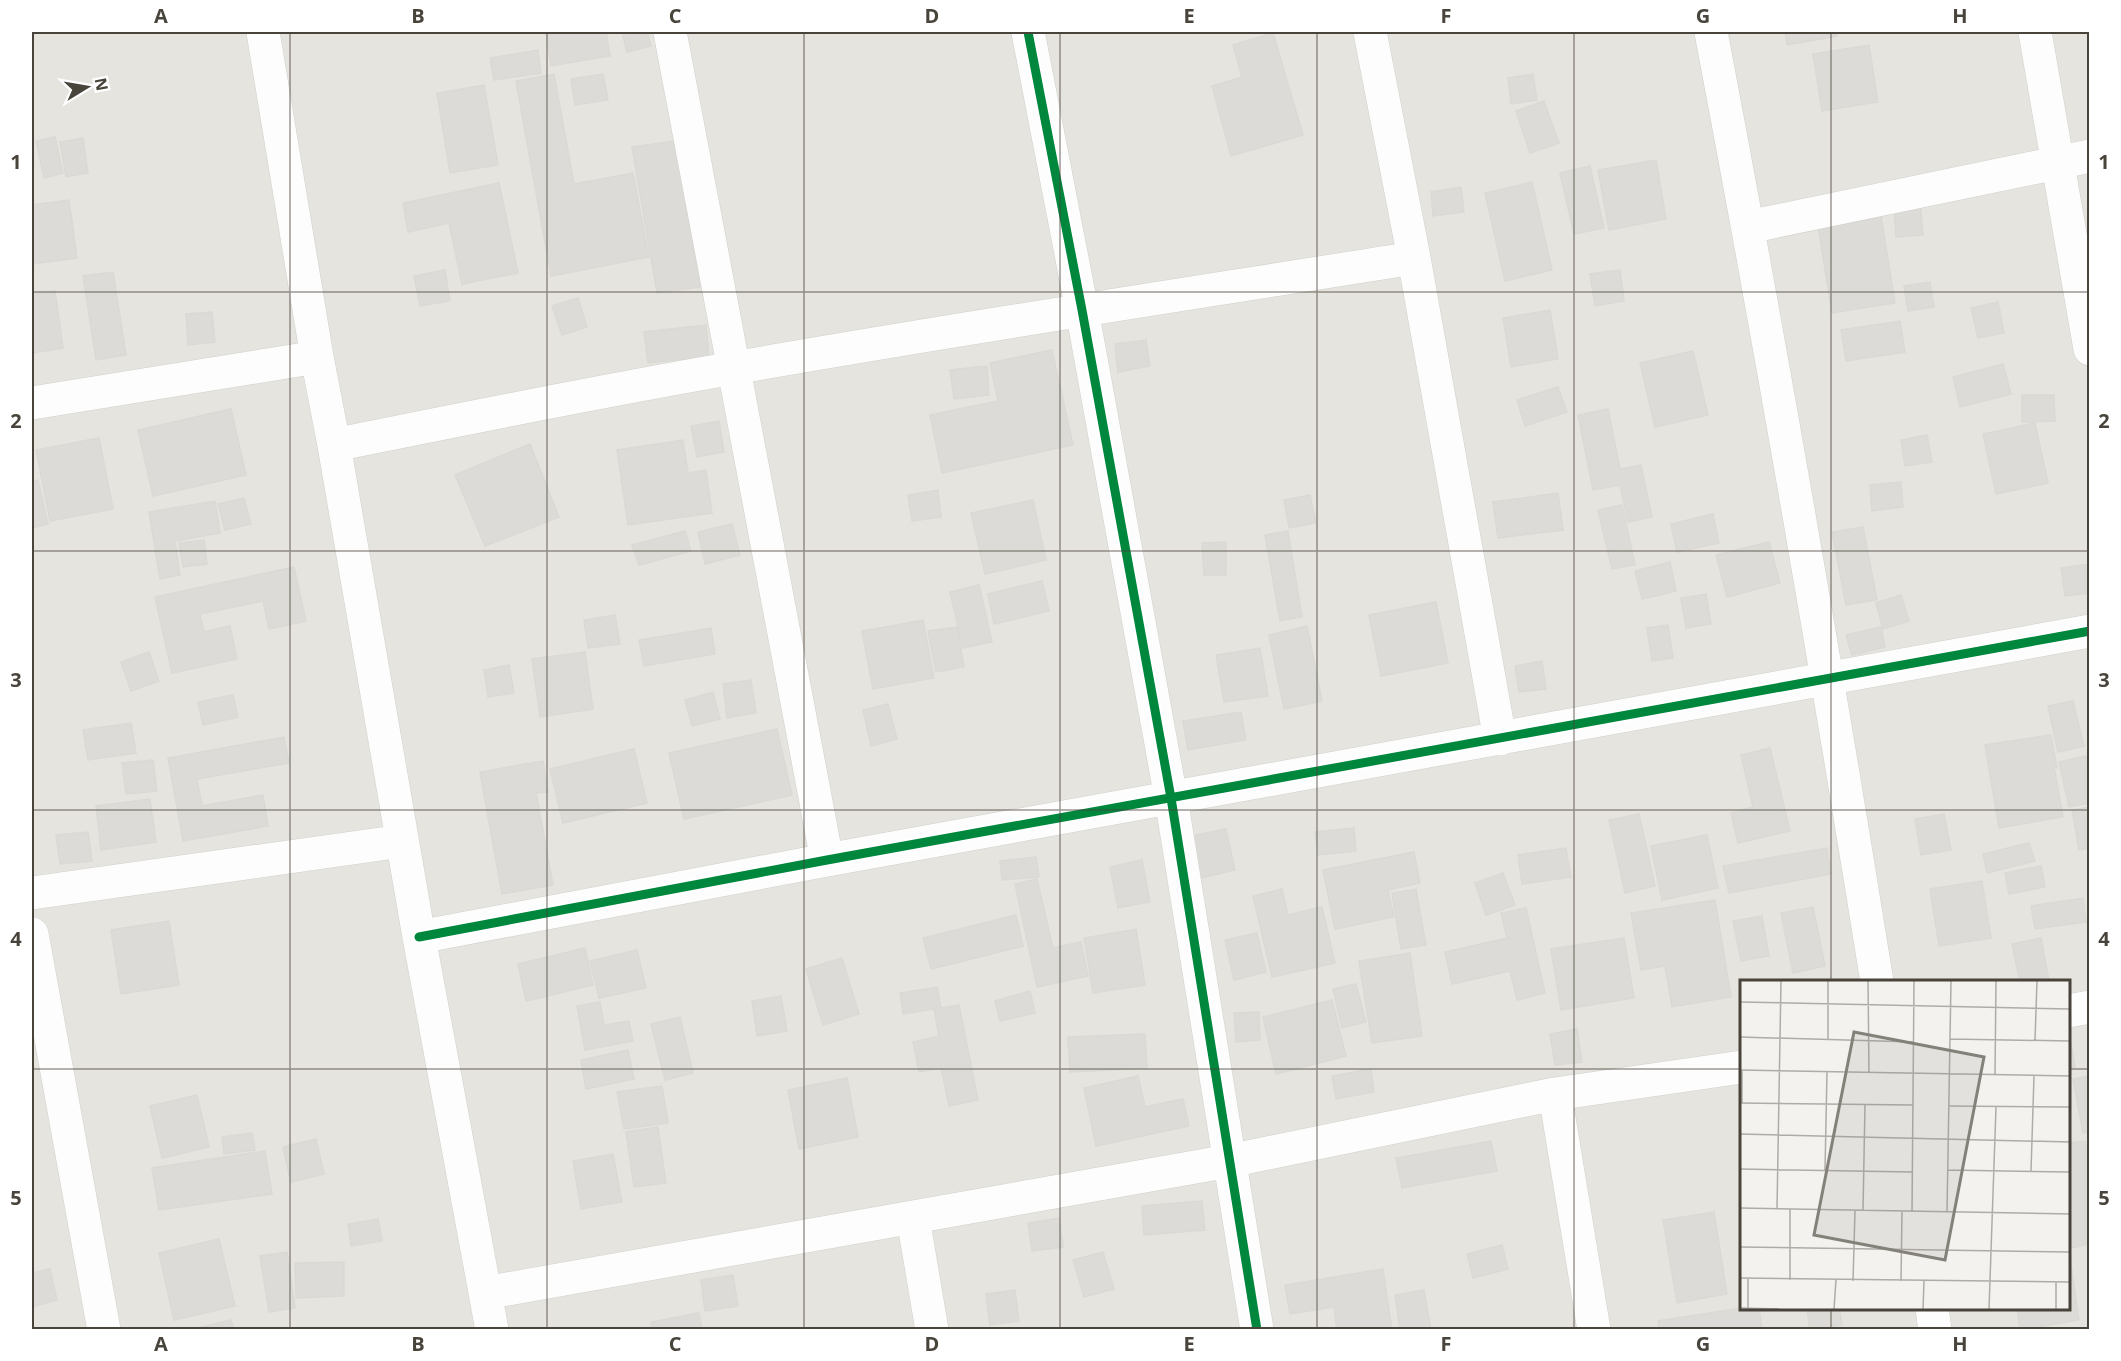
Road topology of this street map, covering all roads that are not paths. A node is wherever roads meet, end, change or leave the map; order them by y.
1 (263, 32) edge
2 (670, 32) edge
3 (1028, 32) edge
4 (1371, 32) edge
5 (1711, 32) edge
6 (2035, 32) edge
7 (2090, 156) edge
8 (2057, 163) junction
9 (1748, 227) junction
10 (1414, 258) junction
11 (1082, 310) junction
12 (2090, 349) edge
13 (316, 357) junction
14 (735, 368) junction
15 (32, 403) edge
16 (334, 445) junction
17 (2090, 631) edge
18 (1828, 679) junction
19 (1500, 739) junction
20 (1171, 798) junction
21 (402, 841) junction
22 (827, 860) junction
23 (32, 893) edge
24 (32, 934) edge
25 (418, 937) junction
26 (1877, 980) edge
27 (2090, 1007) edge
28 (2070, 1011) edge
29 (1740, 1067) edge
30 (1555, 1094) junction
31 (1229, 1161) junction
32 (913, 1218) junction
33 (485, 1293) junction
34 (1932, 1310) edge
35 (104, 1329) edge
36 (492, 1329) edge
37 (932, 1329) edge
38 (1257, 1329) edge
39 (1594, 1329) edge
40 (1935, 1329) edge

1 - 13 street
2 - 14 street
3 - 11 street
4 - 10 street
5 - 9 street
6 - 8 street
7 - 8 street
8 - 9 street
8 - 12 street
9 - 18 street
10 - 11 street
10 - 19 street
11 - 14 street
11 - 20 street
13 - 15 street
13 - 16 street
14 - 16 street
14 - 22 street
16 - 21 street
17 - 18 street
18 - 19 street
18 - 26 street
19 - 20 street
20 - 22 street
20 - 31 street
21 - 23 street
21 - 25 street
22 - 25 street
24 - 35 street
25 - 33 street
27 - 28 street
29 - 30 street
30 - 31 street
30 - 39 street
31 - 32 street
31 - 38 street
32 - 33 street
32 - 37 street
33 - 36 street
34 - 40 street

